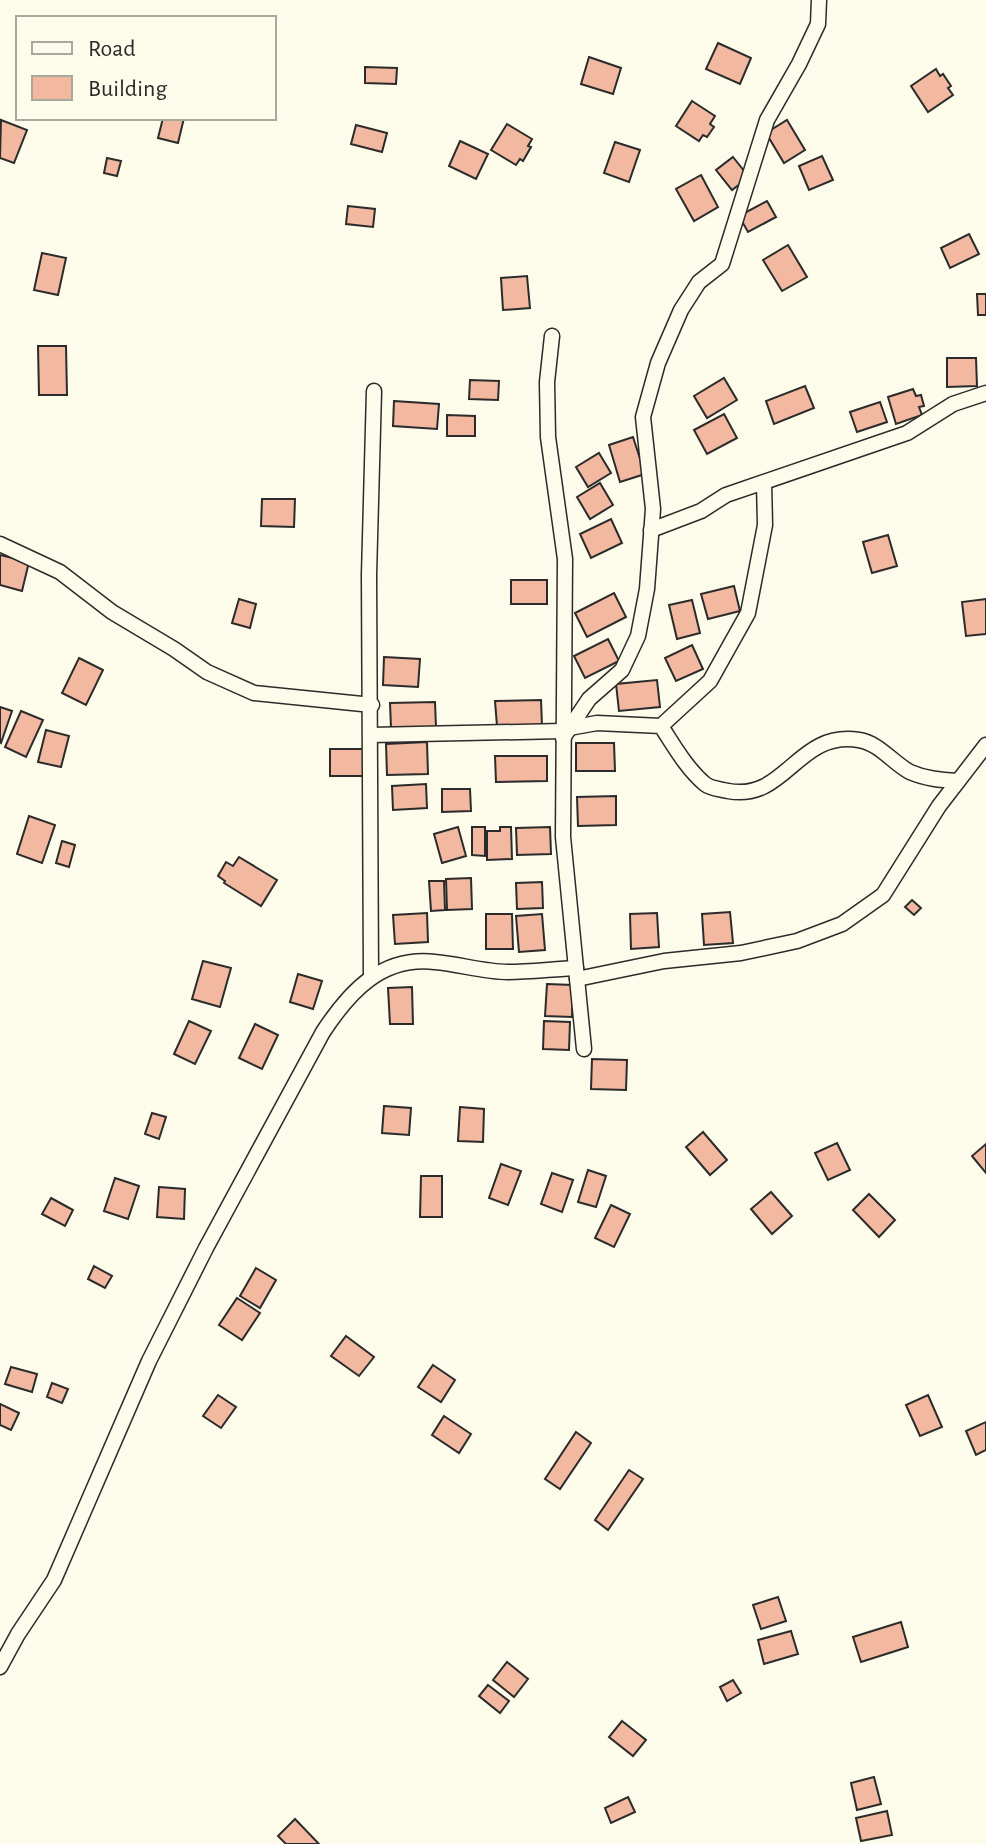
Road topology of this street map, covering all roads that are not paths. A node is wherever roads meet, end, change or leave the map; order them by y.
1 (819, 0) edge
2 (552, 336) dead end
3 (374, 391) dead end
4 (986, 393) edge
5 (764, 483) junction
6 (651, 530) junction
7 (0, 544) edge
8 (372, 705) junction
9 (661, 726) junction
10 (565, 733) junction
11 (371, 735) junction
12 (986, 745) edge
13 (958, 781) junction
14 (576, 973) junction
15 (371, 977) junction
16 (584, 1049) dead end
17 (0, 1667) edge

1 - 6 street
2 - 10 street
3 - 8 street
4 - 5 street
5 - 6 street
5 - 9 street
6 - 10 street
7 - 8 street
8 - 11 street
9 - 10 street
9 - 13 street
10 - 11 street
10 - 14 street
11 - 15 street
12 - 13 street
13 - 14 street
14 - 15 street
14 - 16 street
15 - 17 street

